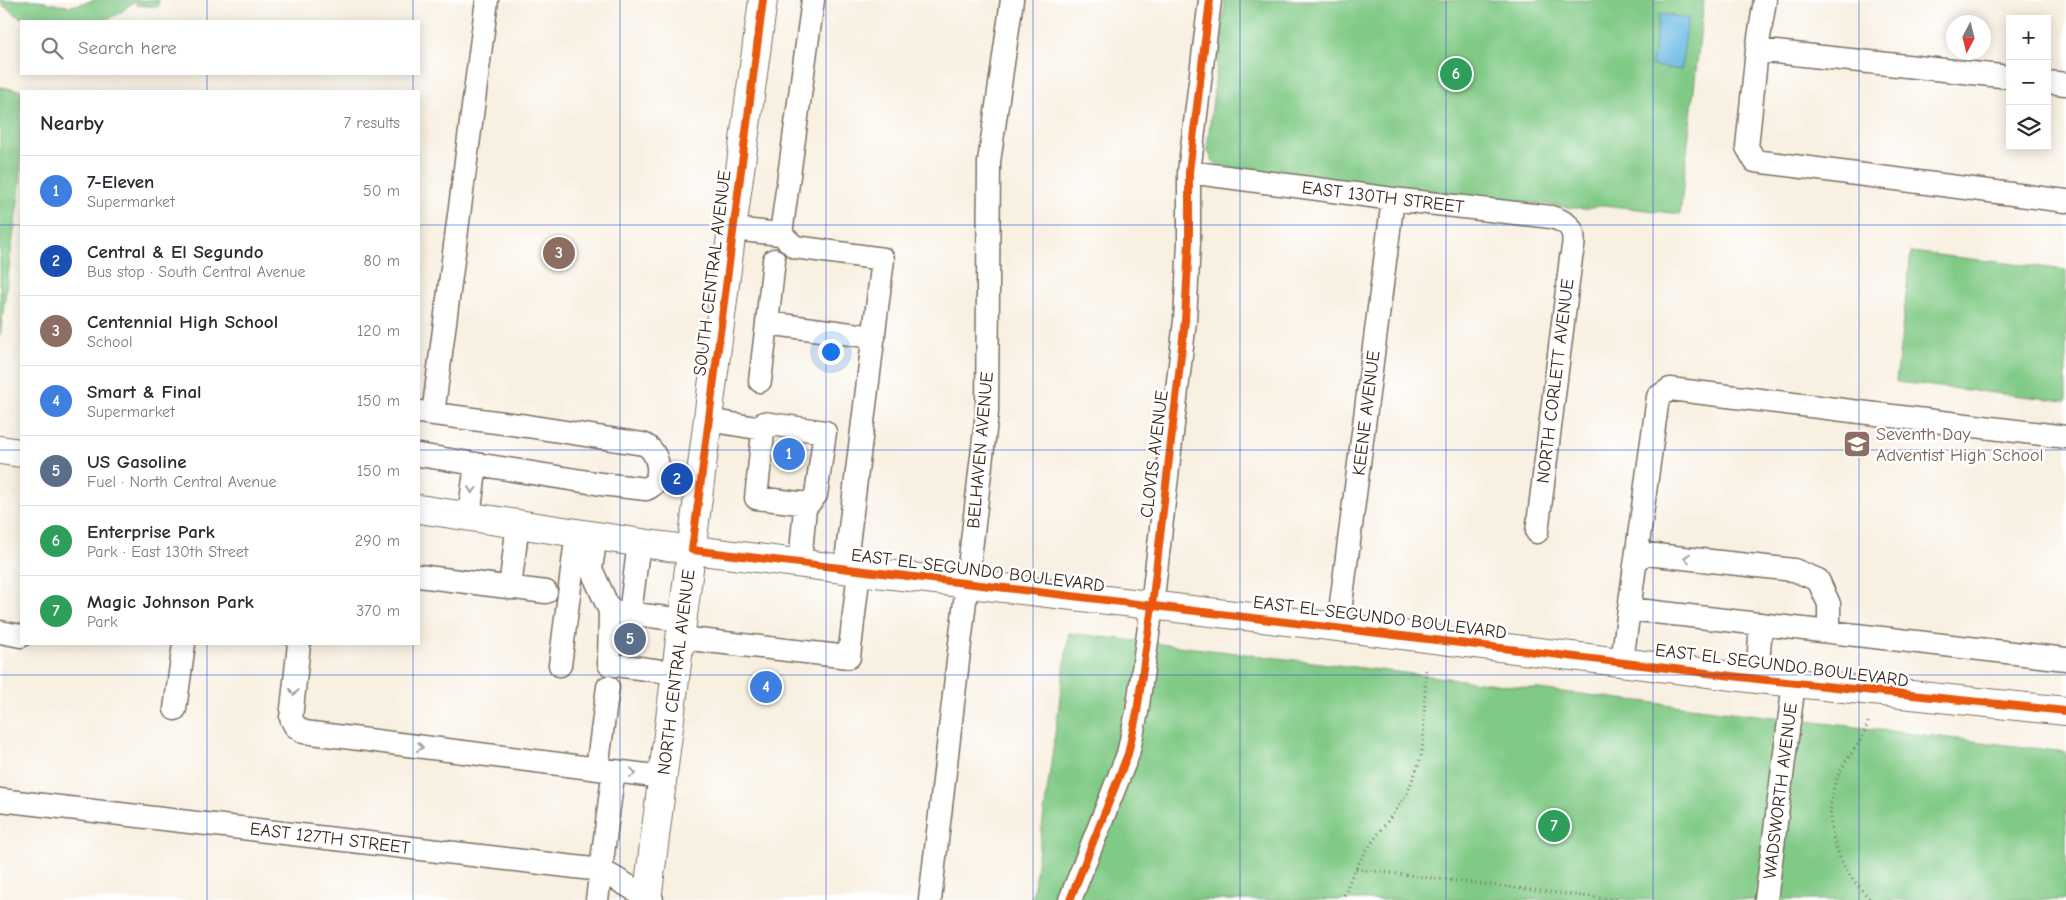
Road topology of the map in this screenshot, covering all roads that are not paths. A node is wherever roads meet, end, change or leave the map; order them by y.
1 (487, 0) edge
2 (763, 0) edge
3 (813, 0) edge
4 (1012, 0) edge
5 (1210, 0) edge
6 (1765, 0) edge
7 (1757, 50) junction
8 (2006, 77) edge
9 (2051, 82) edge
10 (2066, 84) edge
11 (1189, 172) junction
12 (1393, 199) junction
13 (2066, 201) edge
14 (732, 229) junction
15 (1572, 230) joint
16 (781, 234) junction
17 (774, 260) dead end
18 (767, 323) junction
19 (874, 336) junction
20 (760, 381) dead end
21 (426, 413) edge
22 (708, 420) junction
23 (763, 429) junction
24 (2066, 437) edge
25 (0, 450) edge
26 (20, 453) edge
27 (420, 455) edge
28 (476, 464) junction
29 (808, 504) junction
30 (420, 509) edge
31 (469, 516) junction
32 (518, 523) junction
33 (1536, 532) dead end
34 (586, 534) junction
35 (639, 542) junction
36 (692, 550) junction
37 (1637, 552) junction
38 (800, 564) junction
39 (852, 570) junction
40 (420, 576) edge
41 (968, 584) junction
42 (510, 588) junction
43 (546, 592) dead end
44 (1152, 606) junction
45 (1629, 609) junction
46 (620, 612) junction
47 (1760, 624) junction
48 (1338, 627) junction
49 (682, 629) junction
50 (0, 632) edge
51 (1828, 632) junction
52 (20, 636) edge
53 (184, 645) edge
54 (299, 645) edge
55 (2066, 659) edge
56 (1622, 661) junction
57 (560, 665) dead end
58 (676, 673) junction
59 (1757, 678) junction
60 (1794, 683) junction
61 (608, 687) dead end
62 (175, 710) dead end
63 (2066, 712) edge
64 (604, 776) junction
65 (661, 785) junction
66 (0, 800) edge
67 (601, 870) junction
68 (649, 899) edge
69 (597, 900) edge
70 (930, 900) edge
71 (1070, 900) edge
72 (1766, 900) edge

1 - 21 street
2 - 14 main road, SOUTH CENTRAL AVENUE
3 - 16 street
4 - 41 street, BELHAVEN AVENUE
5 - 11 street, CLOVIS AVENUE
6 - 7 street
7 - 8 street
7 - 13 street
9 - 10 street
11 - 12 street, EAST 130TH STREET
11 - 44 street, CLOVIS AVENUE
12 - 15 street, EAST 130TH STREET
12 - 48 street, KEENE AVENUE
14 - 16 street
14 - 22 main road, SOUTH CENTRAL AVENUE
15 - 33 street, NORTH CORLETT AVENUE
16 - 19 street
17 - 18 street
18 - 19 street
18 - 20 street
19 - 39 street
21 - 28 street
22 - 23 street
22 - 36 main road, SOUTH CENTRAL AVENUE
23 - 29 street
23 - 29 street
24 - 37 street
25 - 26 main road
27 - 28 street
28 -> 31 street
29 - 38 street
30 - 31 main road, EAST EL SEGUNDO BOULEVARD
31 - 32 main road, EAST EL SEGUNDO BOULEVARD
32 - 34 main road, EAST EL SEGUNDO BOULEVARD
32 - 42 street
34 - 35 main road, EAST EL SEGUNDO BOULEVARD
34 - 46 street
34 - 57 street
35 - 36 main road, EAST EL SEGUNDO BOULEVARD
35 - 46 street
36 - 38 main road, EAST EL SEGUNDO BOULEVARD
36 - 49 main road, NORTH CENTRAL AVENUE
37 - 45 street
51 -> 37 street
38 - 39 main road, EAST EL SEGUNDO BOULEVARD
39 - 41 main road, EAST EL SEGUNDO BOULEVARD
39 - 49 street
40 - 42 street
41 - 44 main road, EAST EL SEGUNDO BOULEVARD
41 - 70 street, BELHAVEN AVENUE
42 - 43 street
44 - 48 main road, EAST EL SEGUNDO BOULEVARD
44 - 71 street, CLOVIS AVENUE
45 - 47 street
45 - 56 street
46 - 49 street
46 - 58 street
47 - 51 street
47 - 59 street
48 - 56 main road, EAST EL SEGUNDO BOULEVARD
49 - 58 main road, NORTH CENTRAL AVENUE
50 - 52 street
51 - 55 street
53 - 62 street
54 -> 64 street
56 - 59 main road, EAST EL SEGUNDO BOULEVARD
58 - 65 main road, NORTH CENTRAL AVENUE
59 - 60 main road, EAST EL SEGUNDO BOULEVARD
60 - 63 main road, EAST EL SEGUNDO BOULEVARD
60 - 72 street, WADSWORTH AVENUE
61 - 64 street
64 -> 65 street
64 - 67 street
65 - 68 main road
66 - 67 street, EAST 127TH STREET
67 - 68 street, EAST 127TH STREET
67 - 69 street

